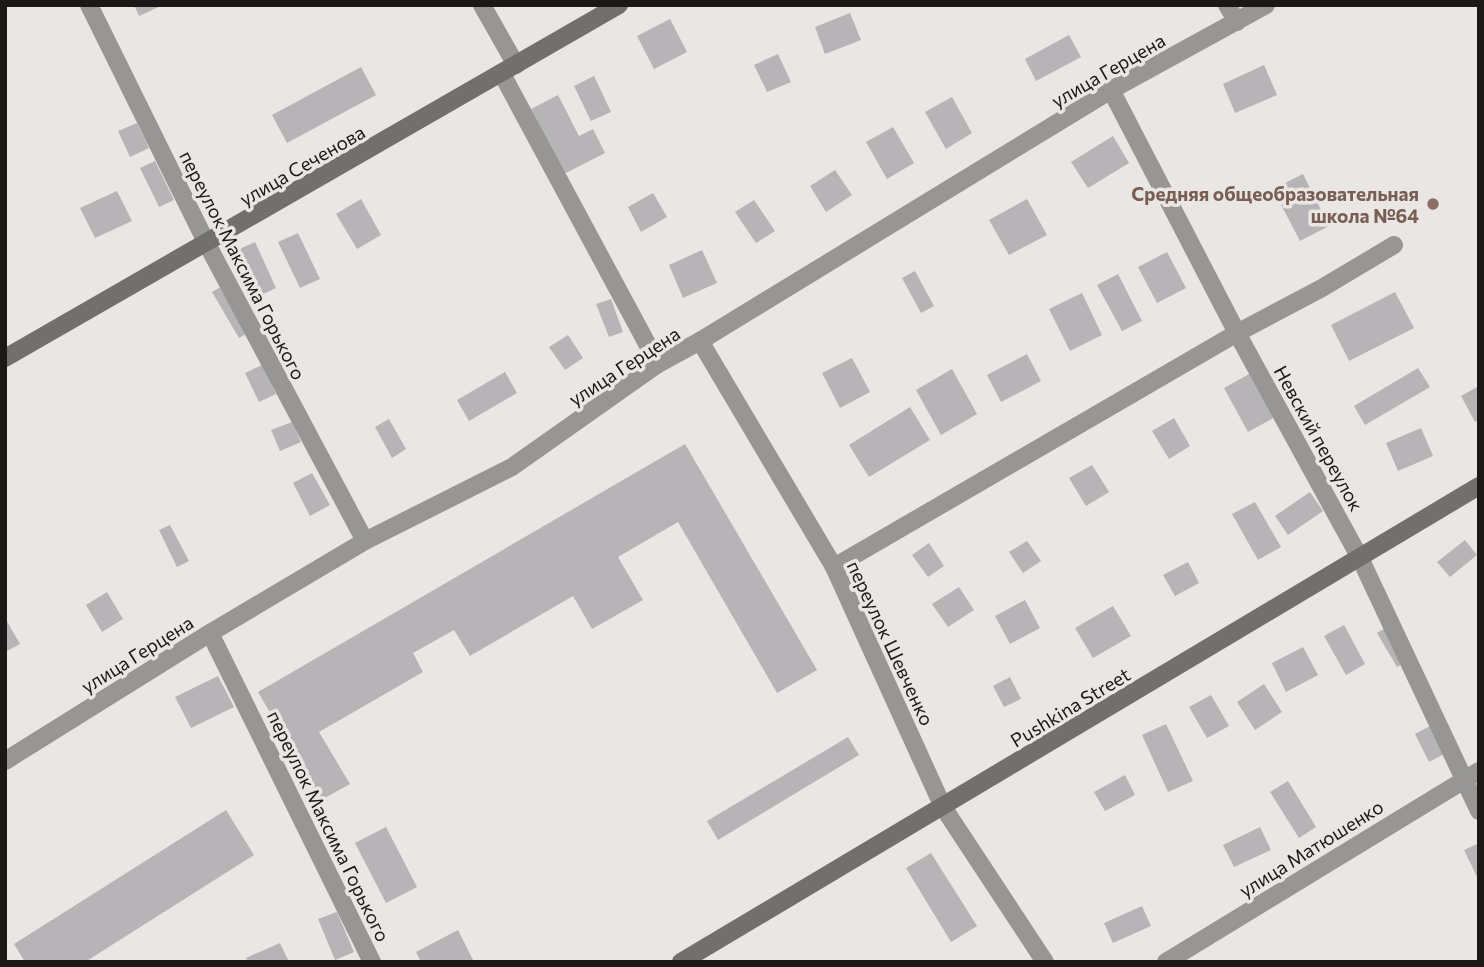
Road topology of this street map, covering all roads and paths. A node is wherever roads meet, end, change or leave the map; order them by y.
1 (89, 5) edge
2 (482, 5) edge
3 (619, 5) edge
4 (1227, 5) edge
5 (1266, 5) edge
6 (1237, 22) junction
7 (509, 69) junction
8 (1111, 90) junction
9 (206, 244) junction
10 (1394, 244) dead end
11 (1237, 333) junction
12 (700, 341) junction
13 (5, 358) edge
14 (658, 364) junction
15 (1479, 486) edge
16 (365, 541) junction
17 (1360, 558) junction
18 (834, 567) junction
19 (210, 633) junction
20 (5, 761) edge
21 (1479, 771) edge
22 (1463, 780) junction
23 (943, 807) junction
24 (1479, 811) edge
25 (372, 962) edge
26 (681, 962) edge
27 (1045, 962) edge
28 (1166, 962) edge

1 - 9 street, переулок Максима Горького
2 - 7 street
3 - 7 main road, улица Сеченова
4 - 6 street
5 - 6 street, улица Герцена
6 - 8 street, улица Герцена
7 - 9 main road, улица Сеченова
7 - 14 street
8 - 11 street, Невский переулок
8 - 12 street, улица Герцена
9 - 13 main road, улица Сеченова
9 - 16 street, переулок Максима Горького
10 - 11 street
11 - 17 street, Невский переулок
11 - 18 street
12 - 14 street, улица Герцена
12 - 18 street, переулок Шевченко
14 - 16 street, улица Герцена
15 - 17 main road, Pushkina Street
16 - 19 street, улица Герцена
17 - 22 street, Невский переулок
17 - 23 main road, Pushkina Street
18 - 23 street, переулок Шевченко
19 - 20 street, улица Герцена
19 - 25 street, переулок Максима Горького
21 - 22 street, улица Матюшенко
22 - 24 street, Невский переулок
22 - 28 street, улица Матюшенко
23 - 26 main road, Pushkina Street
23 - 27 street, переулок Шевченко

